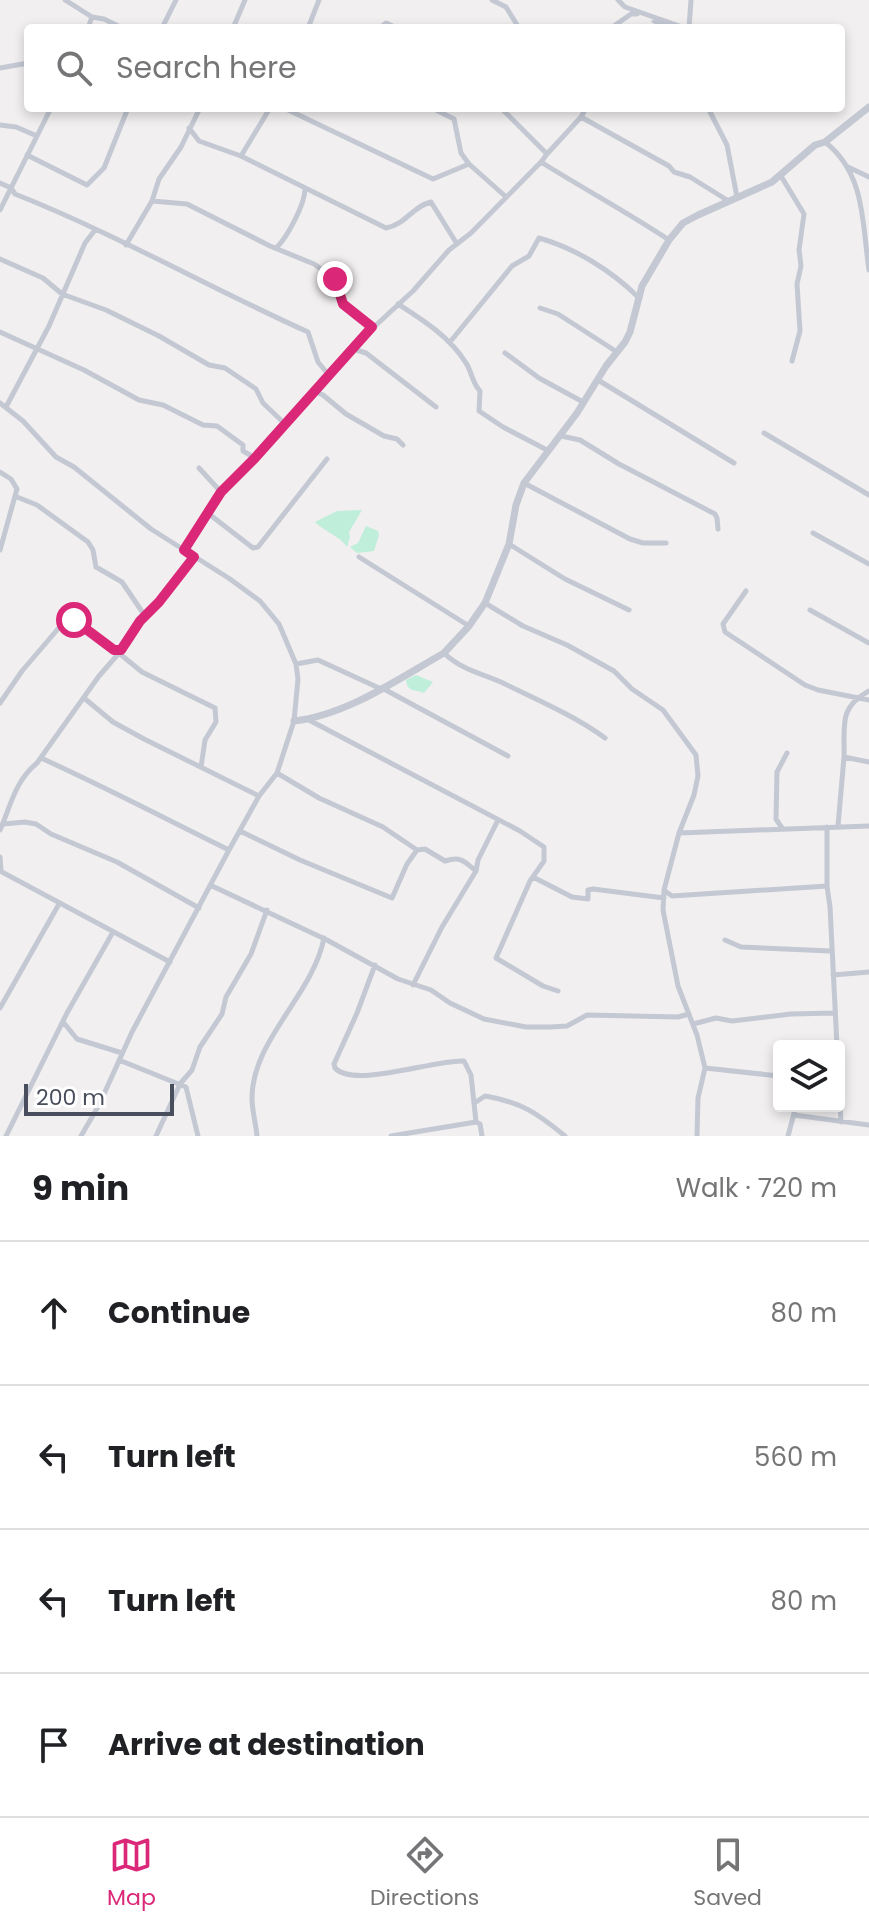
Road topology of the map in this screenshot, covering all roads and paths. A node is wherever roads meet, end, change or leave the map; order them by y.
1 (65, 0) edge
2 (176, 0) edge
3 (245, 0) edge
4 (319, 0) edge
5 (492, 0) edge
6 (618, 0) edge
7 (691, 0) edge
8 (92, 17) junction
9 (89, 24) edge
10 (114, 24) edge
11 (164, 24) edge
12 (235, 24) edge
13 (310, 24) edge
14 (517, 24) edge
15 (617, 24) edge
16 (662, 24) edge
17 (675, 24) edge
18 (688, 24) edge
19 (24, 64) edge
20 (0, 68) edge
21 (869, 107) edge
22 (49, 112) edge
23 (126, 112) edge
24 (198, 112) edge
25 (268, 112) edge
26 (292, 112) edge
27 (440, 112) edge
28 (505, 112) edge
29 (584, 112) edge
30 (710, 112) edge
31 (581, 117) junction
32 (0, 125) edge
33 (189, 128) junction
34 (37, 136) junction
35 (195, 139) junction
36 (825, 142) junction
37 (181, 147) junction
38 (547, 154) junction
39 (27, 155) junction
40 (241, 156) junction
41 (541, 162) junction
42 (469, 164) junction
43 (846, 166) junction
44 (781, 176) junction
45 (869, 177) edge
46 (0, 183) edge
47 (305, 189) junction
48 (13, 191) junction
49 (318, 195) junction
50 (505, 196) junction
51 (737, 198) junction
52 (304, 199) junction
53 (727, 200) junction
54 (152, 201) junction
55 (0, 210) edge
56 (95, 230) junction
57 (669, 240) junction
58 (457, 244) junction
59 (126, 245) junction
60 (276, 248) junction
61 (0, 259) edge
62 (869, 270) edge
63 (62, 294) junction
64 (638, 297) junction
65 (398, 304) junction
66 (540, 308) dead end
67 (372, 327) junction
68 (0, 332) edge
69 (450, 342) junction
70 (36, 348) junction
71 (353, 349) junction
72 (617, 352) junction
73 (505, 353) dead end
74 (792, 361) dead end
75 (328, 374) junction
76 (597, 380) junction
77 (314, 391) junction
78 (583, 402) junction
79 (2, 405) edge
80 (436, 407) dead end
81 (285, 424) junction
82 (764, 433) dead end
83 (560, 436) junction
84 (403, 445) dead end
85 (547, 450) junction
86 (255, 458) junction
87 (327, 459) dead end
88 (734, 463) dead end
89 (199, 468) dead end
90 (0, 472) edge
91 (524, 483) junction
92 (221, 492) junction
93 (869, 495) edge
94 (17, 497) junction
95 (209, 514) junction
96 (718, 529) dead end
97 (813, 533) dead end
98 (666, 543) dead end
99 (509, 544) junction
100 (0, 550) edge
101 (184, 550) junction
102 (194, 557) junction
103 (359, 557) dead end
104 (869, 564) edge
105 (746, 591) dead end
106 (485, 603) junction
107 (629, 610) dead end
108 (810, 610) dead end
109 (145, 616) junction
110 (469, 626) junction
111 (869, 643) edge
112 (118, 651) junction
113 (444, 653) junction
114 (296, 664) junction
115 (380, 688) junction
116 (869, 691) edge
117 (84, 698) junction
118 (855, 699) junction
119 (869, 700) edge
120 (0, 703) edge
121 (307, 719) junction
122 (294, 721) junction
123 (605, 738) dead end
124 (787, 753) dead end
125 (508, 756) dead end
126 (844, 757) junction
127 (41, 758) junction
128 (869, 762) edge
129 (201, 767) junction
130 (277, 773) junction
131 (259, 796) junction
132 (498, 819) junction
133 (838, 826) junction
134 (869, 826) edge
135 (1, 827) edge
136 (827, 827) junction
137 (783, 829) junction
138 (240, 831) junction
139 (679, 833) junction
140 (229, 850) junction
141 (417, 850) junction
142 (0, 857) edge
143 (476, 871) junction
144 (2, 874) edge
145 (533, 877) junction
146 (210, 885) junction
147 (827, 886) junction
148 (664, 894) junction
149 (59, 904) junction
150 (199, 908) junction
151 (267, 910) junction
152 (113, 932) junction
153 (324, 938) junction
154 (725, 940) dead end
155 (830, 951) junction
156 (170, 962) junction
157 (375, 965) junction
158 (869, 972) edge
159 (833, 975) junction
160 (413, 985) junction
161 (558, 991) dead end
162 (0, 1008) edge
163 (835, 1013) junction
164 (689, 1014) junction
165 (64, 1023) junction
166 (693, 1024) junction
167 (837, 1040) edge
168 (122, 1053) junction
169 (119, 1060) junction
170 (705, 1068) junction
171 (773, 1075) edge
172 (180, 1084) junction
173 (476, 1103) junction
174 (795, 1112) edge
175 (840, 1112) edge
176 (794, 1115) junction
177 (476, 1122) junction
178 (841, 1122) junction
179 (869, 1125) edge
180 (83, 1135) edge
181 (6, 1136) edge
182 (156, 1136) edge
183 (198, 1136) edge
184 (257, 1136) edge
185 (391, 1136) edge
186 (482, 1136) edge
187 (565, 1136) edge
188 (697, 1136) edge
189 (788, 1136) edge

1 - 8 street
2 - 11 street
3 - 12 street
4 - 13 street
5 - 14 street
6 - 17 street
7 - 18 street
8 - 9 street
8 - 10 street
15 - 16 street
19 - 20 street
21 - 36 street
22 - 34 street
23 - 39 street
24 - 33 street
25 - 40 street
26 - 42 street
27 - 42 street
28 - 38 street
29 - 31 street
30 - 51 street
31 - 38 street
31 - 53 street
32 - 34 street
33 - 35 street
33 - 37 street
34 - 39 street
35 - 37 street
35 - 40 street
36 - 43 street
36 - 44 street
37 - 54 street
38 - 41 street
39 - 48 street
40 - 47 street
41 - 50 street
41 - 57 street
42 - 50 street
43 - 45 street
43 - 62 street
44 - 51 street
44 - 74 street
46 - 48 street
47 - 49 street
47 - 52 street
48 - 55 street
48 - 56 street
49 - 52 street
49 - 58 street
50 - 58 street
51 - 53 street
52 - 60 street
53 - 57 street
54 - 59 street
54 - 60 street
56 - 59 street
56 - 63 street
57 - 64 street
58 - 65 street
59 - 75 street
60 - 67 street
61 - 63 street
63 - 70 street
63 - 81 street
64 - 69 street
64 - 72 street
65 - 67 street
65 - 69 street
66 - 72 street
67 - 71 street
68 - 70 street
69 - 85 street
70 - 79 street
70 - 86 street
71 - 75 street
71 - 80 street
72 - 76 street
73 - 78 street
75 - 77 street
76 - 78 street
76 - 88 street
77 - 81 street
77 - 84 street
78 - 83 street
79 - 101 street
81 - 86 street
82 - 93 street
83 - 85 street
83 - 96 street
85 - 91 street
86 - 92 street
87 - 95 street
89 - 92 street
90 - 94 street
91 - 98 street
91 - 99 street
92 - 95 street
94 - 100 street
94 - 109 street
95 - 101 street
97 - 104 street
99 - 106 street
99 - 107 street
101 - 102 street
102 - 109 street
102 - 114 street
103 - 110 street
105 - 118 street
106 - 110 street
106 - 139 street
108 - 111 street
109 - 112 street
110 - 113 street
112 - 117 street
112 - 120 street
112 - 129 street
113 - 115 street
113 - 123 street
114 - 115 street
114 - 122 street
115 - 121 street
115 - 125 street
116 - 118 street
117 - 127 street
117 - 129 street
118 - 119 street
118 - 126 street
121 - 122 street
121 - 132 street
122 - 130 street
124 - 137 street
126 - 128 street
126 - 133 street
127 - 135 street
127 - 140 street
129 - 131 street
130 - 131 street
130 - 141 street
131 - 138 street
132 - 143 street
132 - 145 street
133 - 134 street
133 - 136 street
135 - 150 street
136 - 137 street
136 - 147 street
137 - 139 street
138 - 140 street
138 - 141 street
139 - 148 street
140 - 146 street
141 - 143 street
142 - 144 street
143 - 160 street
144 - 149 street
145 - 148 street
145 - 161 street
146 - 150 street
146 - 151 street
147 - 148 street
147 - 155 street
148 - 164 street
149 - 152 street
149 - 162 street
150 - 156 street
151 - 153 street
151 - 172 street
152 - 156 street
152 - 165 street
153 - 157 street
153 - 184 street
154 - 155 street
155 - 159 street
156 - 168 street
157 - 160 street
157 - 173 street
158 - 159 street
159 - 163 street
160 - 164 street
163 - 166 street
163 - 167 street
164 - 166 street
165 - 168 street
165 - 181 street
166 - 170 street
168 - 169 street
169 - 172 street
169 - 180 street
170 - 171 street
170 - 188 street
172 - 182 street
172 - 183 street
173 - 177 street
173 - 187 street
174 - 176 street
175 - 178 street
176 - 178 street
176 - 189 street
177 - 185 street
177 - 186 street
178 - 179 street

